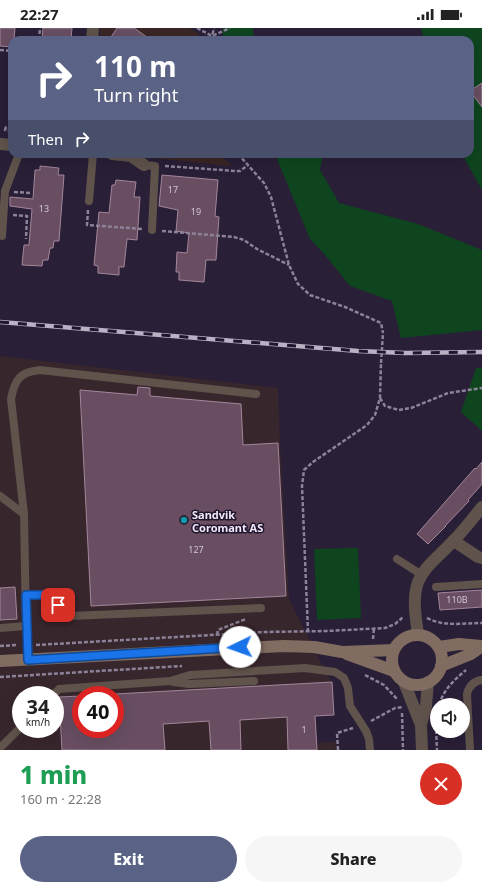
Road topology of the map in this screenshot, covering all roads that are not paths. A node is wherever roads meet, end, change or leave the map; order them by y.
1 (17, 158) edge
2 (92, 158) edge
3 (135, 158) edge
4 (149, 165) joint
5 (89, 201) road end
6 (152, 230) road end
7 (2, 236) dead end
8 (256, 394) dead end
9 (0, 496) edge
10 (482, 507) edge
11 (24, 514) junction
12 (454, 541) junction
13 (482, 558) edge
14 (397, 559) dead end
15 (422, 575) junction
16 (482, 584) edge
17 (436, 587) dead end
18 (26, 595) junction
19 (261, 608) road end
20 (26, 626) junction
21 (0, 628) edge
22 (418, 635) junction
23 (482, 646) edge
24 (438, 647) junction
25 (394, 650) junction
26 (342, 652) junction
27 (28, 660) junction
28 (0, 661) edge
29 (442, 666) junction
30 (394, 671) junction
31 (482, 680) edge
32 (170, 681) junction
33 (254, 681) dead end
34 (404, 682) junction
35 (428, 682) junction
36 (64, 689) edge
37 (421, 725) junction
38 (12, 736) edge
39 (0, 748) edge
40 (370, 750) edge
41 (422, 750) edge
42 (470, 750) edge

1 - 7 lane
2 - 5 lane
3 - 4 street
4 - 6 lane
8 - 11 lane
9 - 11 lane
10 - 12 street
11 - 18 lane
12 - 13 street
12 - 15 street
14 - 15 lane
15 - 22 street
16 - 17 lane
18 - 19 lane
18 - 20 lane
20 - 21 lane
20 - 27 lane
22 - 24 street
22 - 25 street
23 - 24 street
23 - 29 street
24 - 29 street
25 - 26 street
25 - 30 street
26 - 27 street
26 - 30 street
27 - 28 street
29 - 35 street
30 - 34 street
31 - 42 lane
32 - 33 lane
32 - 36 lane
32 - 40 lane
34 - 35 street
34 - 37 street
35 - 37 street
37 - 41 street
38 - 39 lane

